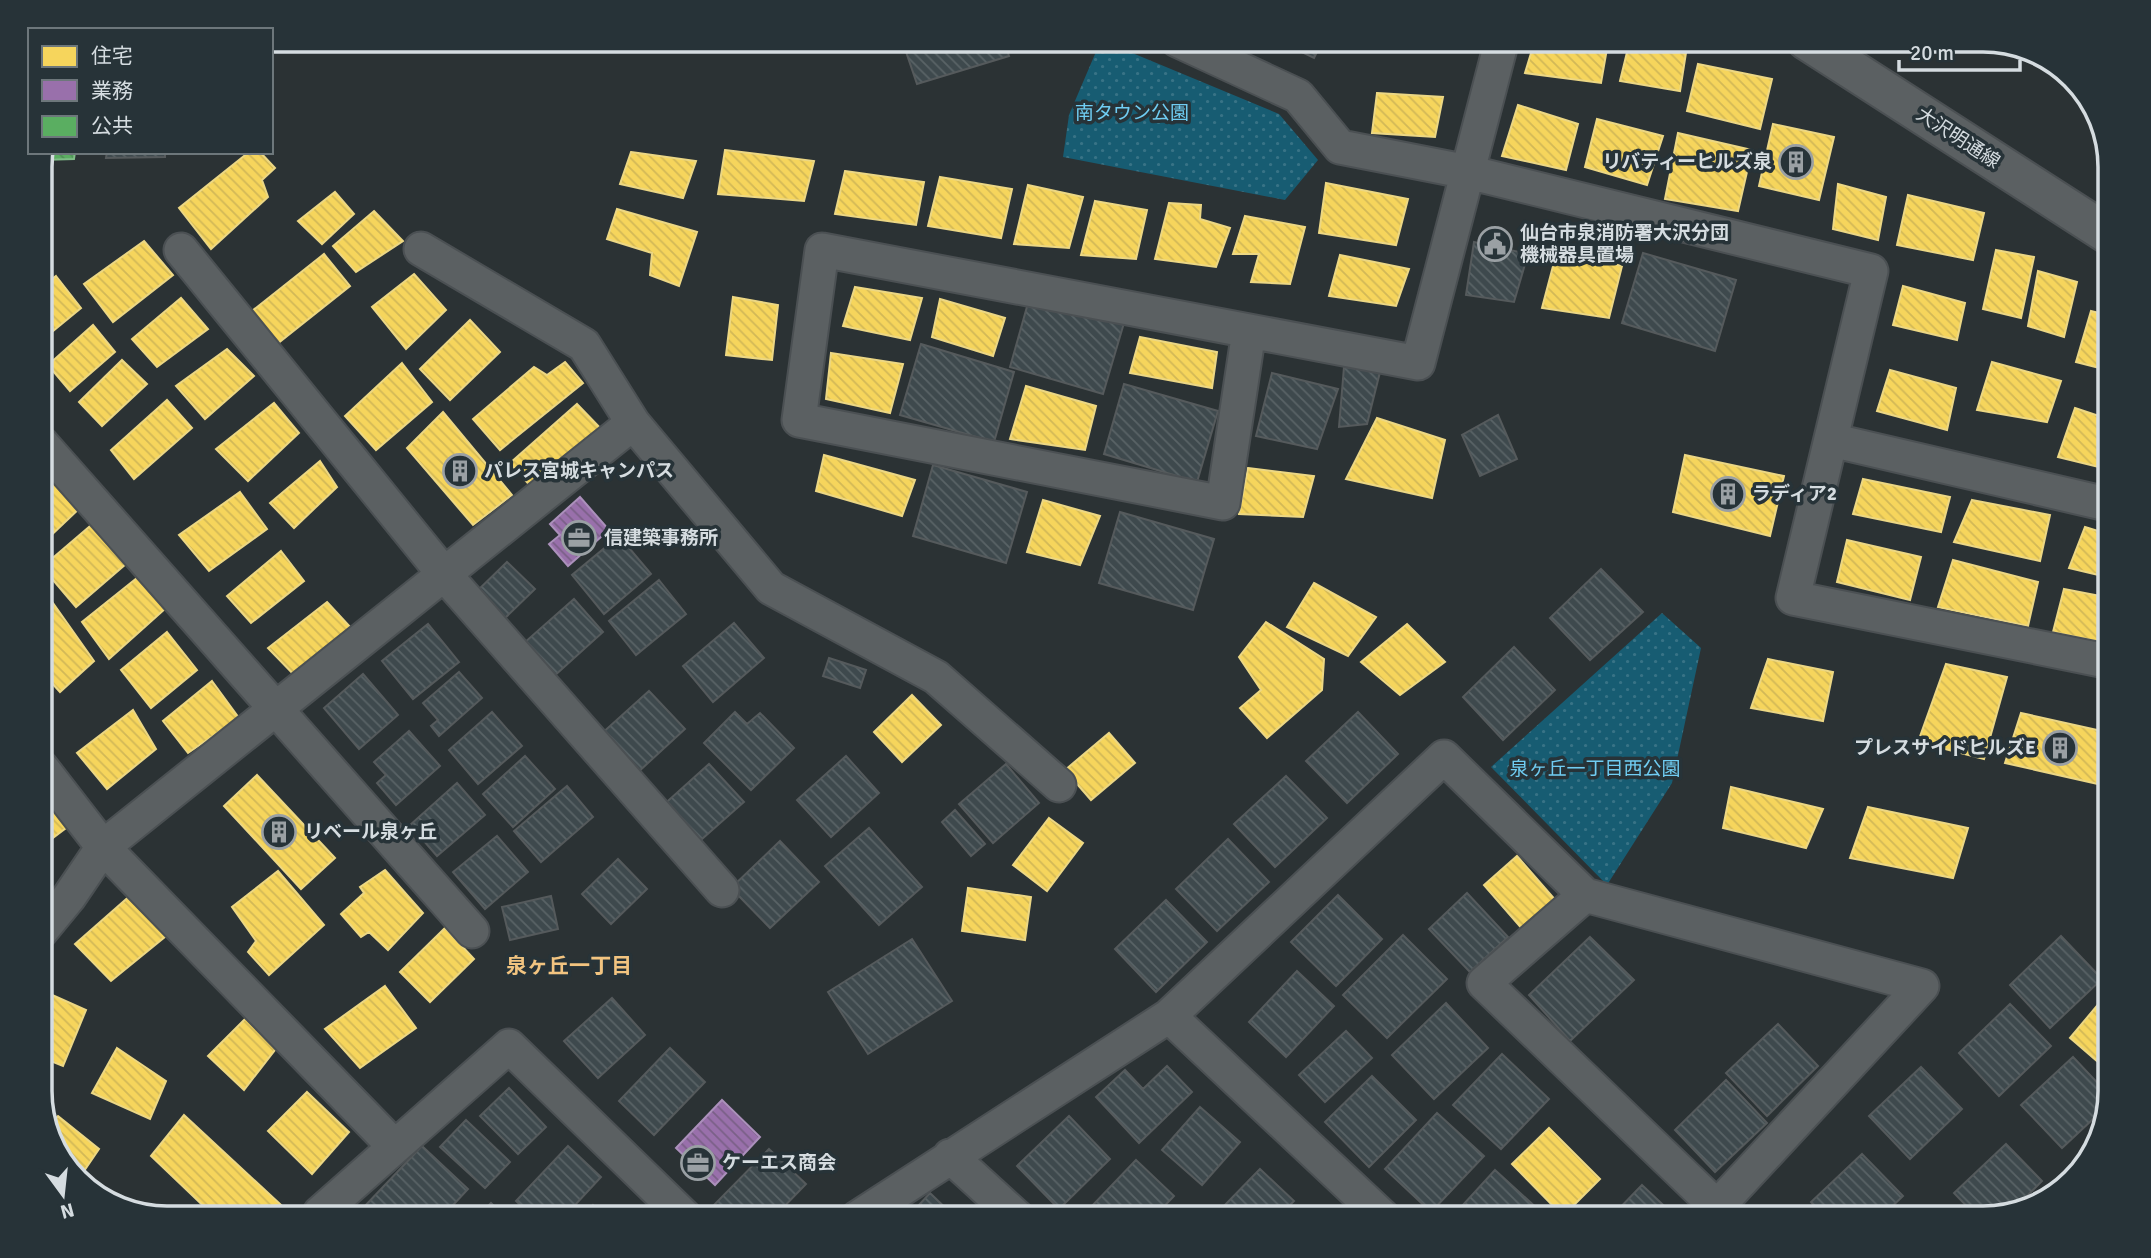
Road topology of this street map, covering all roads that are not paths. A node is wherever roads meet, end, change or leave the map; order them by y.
1 (1203, 52) edge
2 (1499, 52) edge
3 (1825, 52) edge
4 (1468, 172) junction
5 (2098, 228) edge
6 (421, 249) dead end
7 (181, 250) dead end
8 (1249, 331) junction
9 (633, 424) junction
10 (1831, 440) junction
11 (53, 458) edge
12 (2098, 502) edge
13 (444, 574) junction
14 (2098, 659) edge
15 (276, 708) junction
16 (53, 784) edge
17 (1059, 785) dead end
18 (103, 847) junction
19 (722, 890) dead end
20 (1585, 895) junction
21 (53, 916) edge
22 (472, 931) dead end
23 (1170, 1016) junction
24 (394, 1146) junction
25 (950, 1156) junction
26 (328, 1206) edge
27 (674, 1206) edge
28 (875, 1206) edge
29 (1005, 1206) edge
30 (1371, 1206) edge
31 (1706, 1206) edge
32 (1718, 1206) edge

1 - 4 street
2 - 4 street
3 - 5 street, 大沢明通線
4 - 8 street
4 - 10 street
6 - 9 street
7 - 13 street
8 - 8 street
9 - 13 street
9 - 17 street
10 - 12 street
10 - 14 street
11 - 15 street
13 - 15 street
13 - 19 street
15 - 18 street
15 - 22 street
16 - 18 street
18 - 21 street
18 - 24 street
20 - 23 street
20 - 31 street
20 - 32 street
23 - 25 street
23 - 30 street
24 - 26 street
24 - 27 street
25 - 28 street
25 - 29 street

